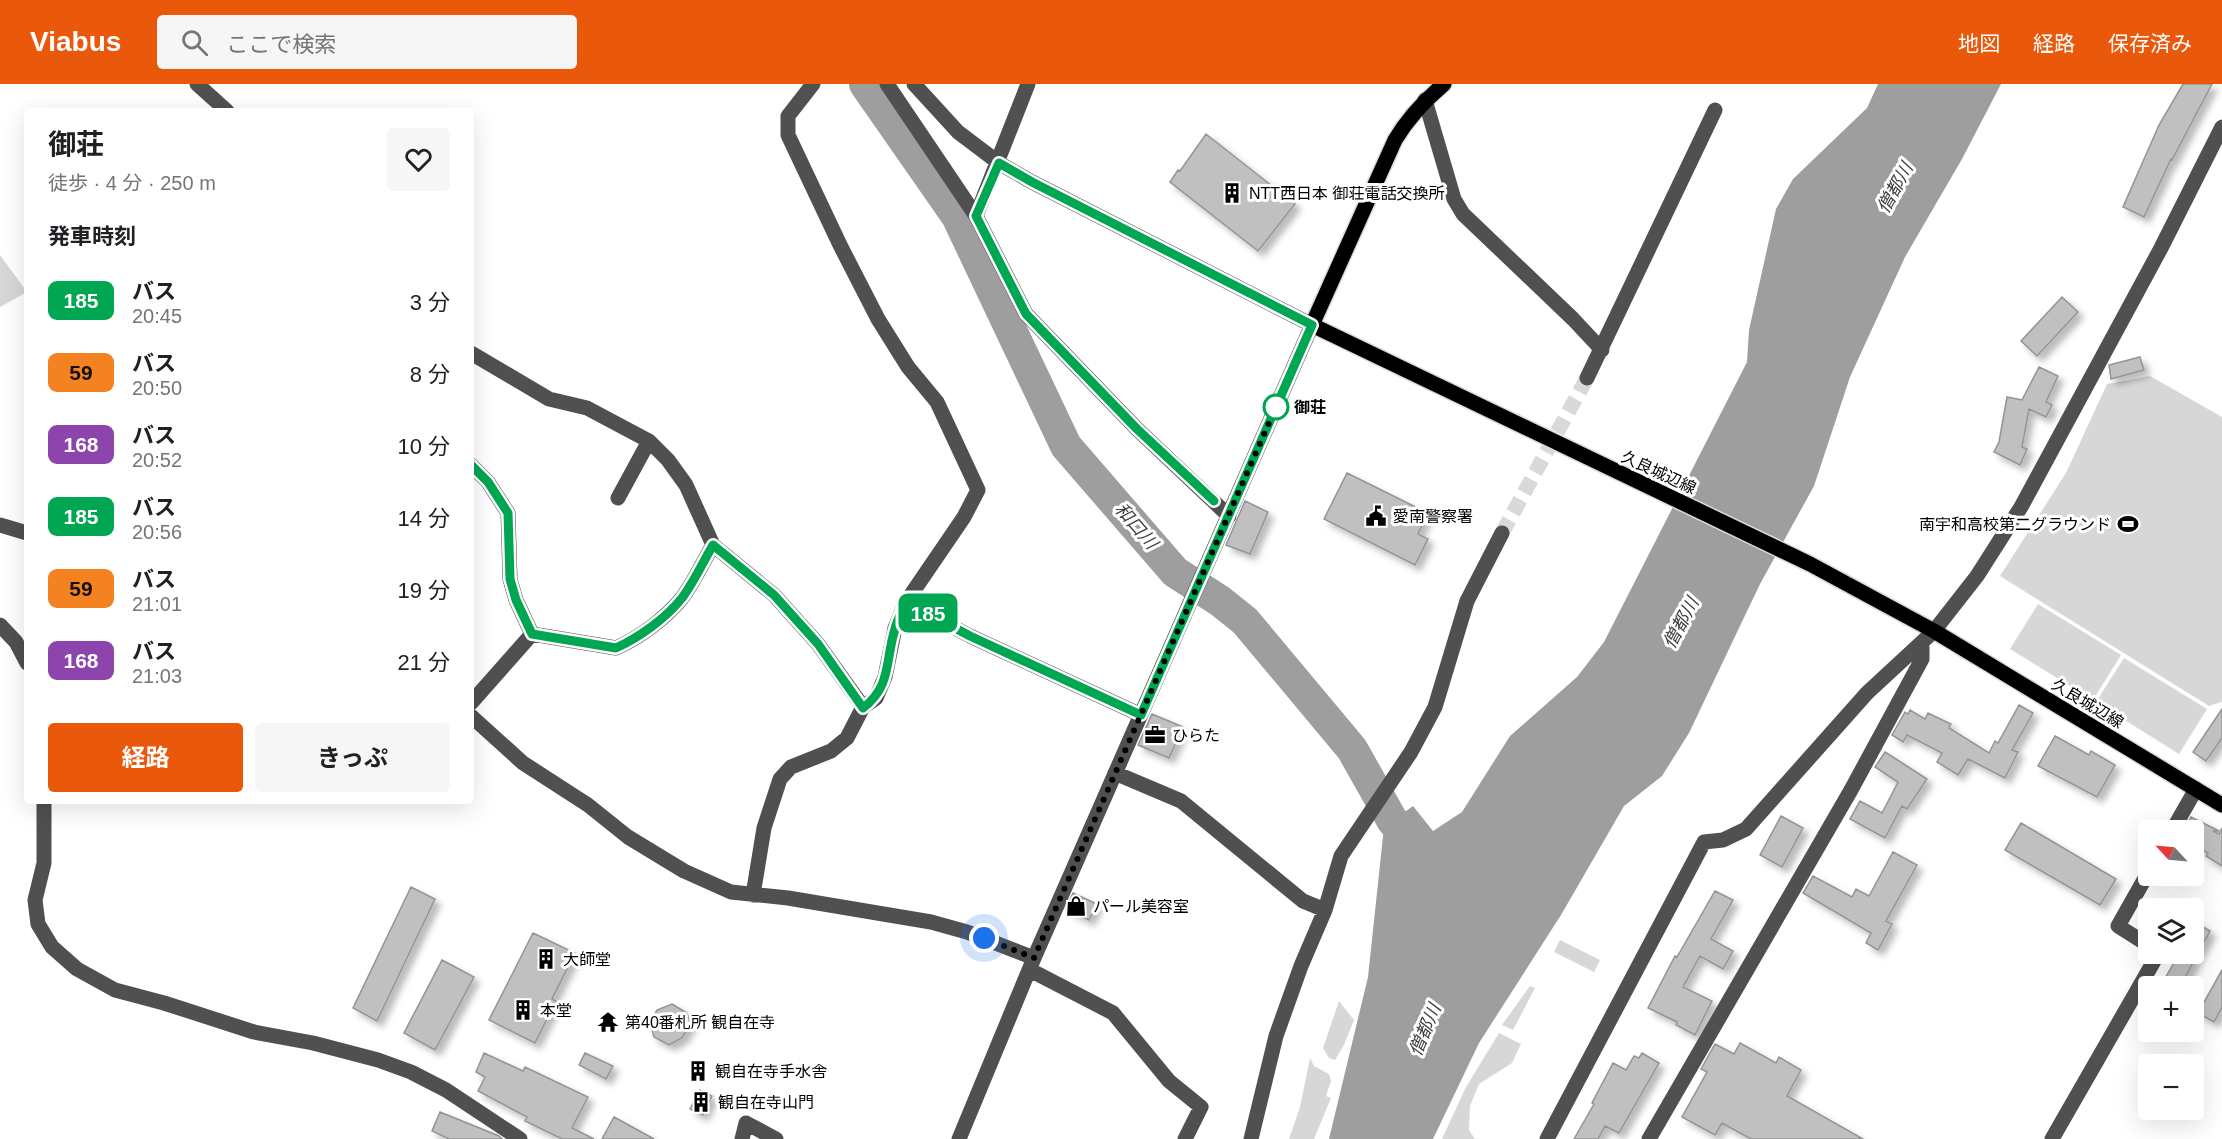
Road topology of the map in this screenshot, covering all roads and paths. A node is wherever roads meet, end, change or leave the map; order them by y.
1 (197, 84) edge
2 (813, 84) edge
3 (887, 84) edge
4 (914, 84) edge
5 (1028, 84) edge
6 (1444, 84) edge
7 (1425, 100) junction
8 (224, 108) edge
9 (1715, 110) dead end
10 (2222, 127) edge
11 (999, 163) junction
12 (976, 216) junction
13 (1312, 325) junction
14 (1602, 350) junction
15 (474, 355) edge
16 (1587, 378) tunnel mouth
17 (649, 441) junction
18 (474, 468) edge
19 (618, 498) dead end
20 (1229, 516) junction
21 (0, 525) edge
22 (24, 532) edge
23 (1502, 533) tunnel mouth
24 (713, 545) junction
25 (906, 602) junction
26 (0, 625) edge
27 (1934, 631) junction
28 (532, 634) junction
29 (1922, 644) junction
30 (24, 657) edge
31 (474, 700) edge
32 (863, 708) junction
33 (1141, 715) junction
34 (474, 719) edge
35 (1115, 773) junction
36 (2196, 789) junction
37 (44, 804) edge
38 (2222, 805) edge
39 (2178, 820) edge
40 (2141, 886) edge
41 (753, 895) junction
42 (1325, 910) junction
43 (2138, 939) edge
44 (1032, 964) junction
45 (2152, 964) edge
46 (520, 1139) edge
47 (742, 1139) edge
48 (776, 1139) edge
49 (959, 1139) edge
50 (1185, 1139) edge
51 (1251, 1139) edge
52 (1547, 1139) edge
53 (1649, 1139) edge
54 (2052, 1139) edge

1 - 8 street
2 - 25 street
3 - 12 street
4 - 11 street
5 - 11 street
6 - 7 main road
7 - 13 main road
7 - 14 street
9 - 14 street
10 - 27 street
11 - 12 street
11 - 13 street
12 - 20 street
13 - 20 street
13 - 27 main road, 久良城辺線
14 - 16 street
15 - 17 street
17 - 19 street
17 - 24 street
18 - 28 street
20 - 33 street
21 - 22 street
23 - 42 street
24 - 28 street
24 - 32 street
25 - 32 street
25 - 33 street
26 - 30 street
27 - 29 street
27 - 36 main road, 久良城辺線
28 - 31 street
29 - 52 street
29 - 53 street
32 - 41 street
33 - 35 street
34 - 41 street
35 - 42 street
35 - 44 street
36 - 38 main road, 久良城辺線
36 - 39 street
37 - 46 street
40 - 43 street
41 - 44 street
42 - 51 street
44 - 49 street
44 - 50 street
45 - 54 street
47 - 48 street

